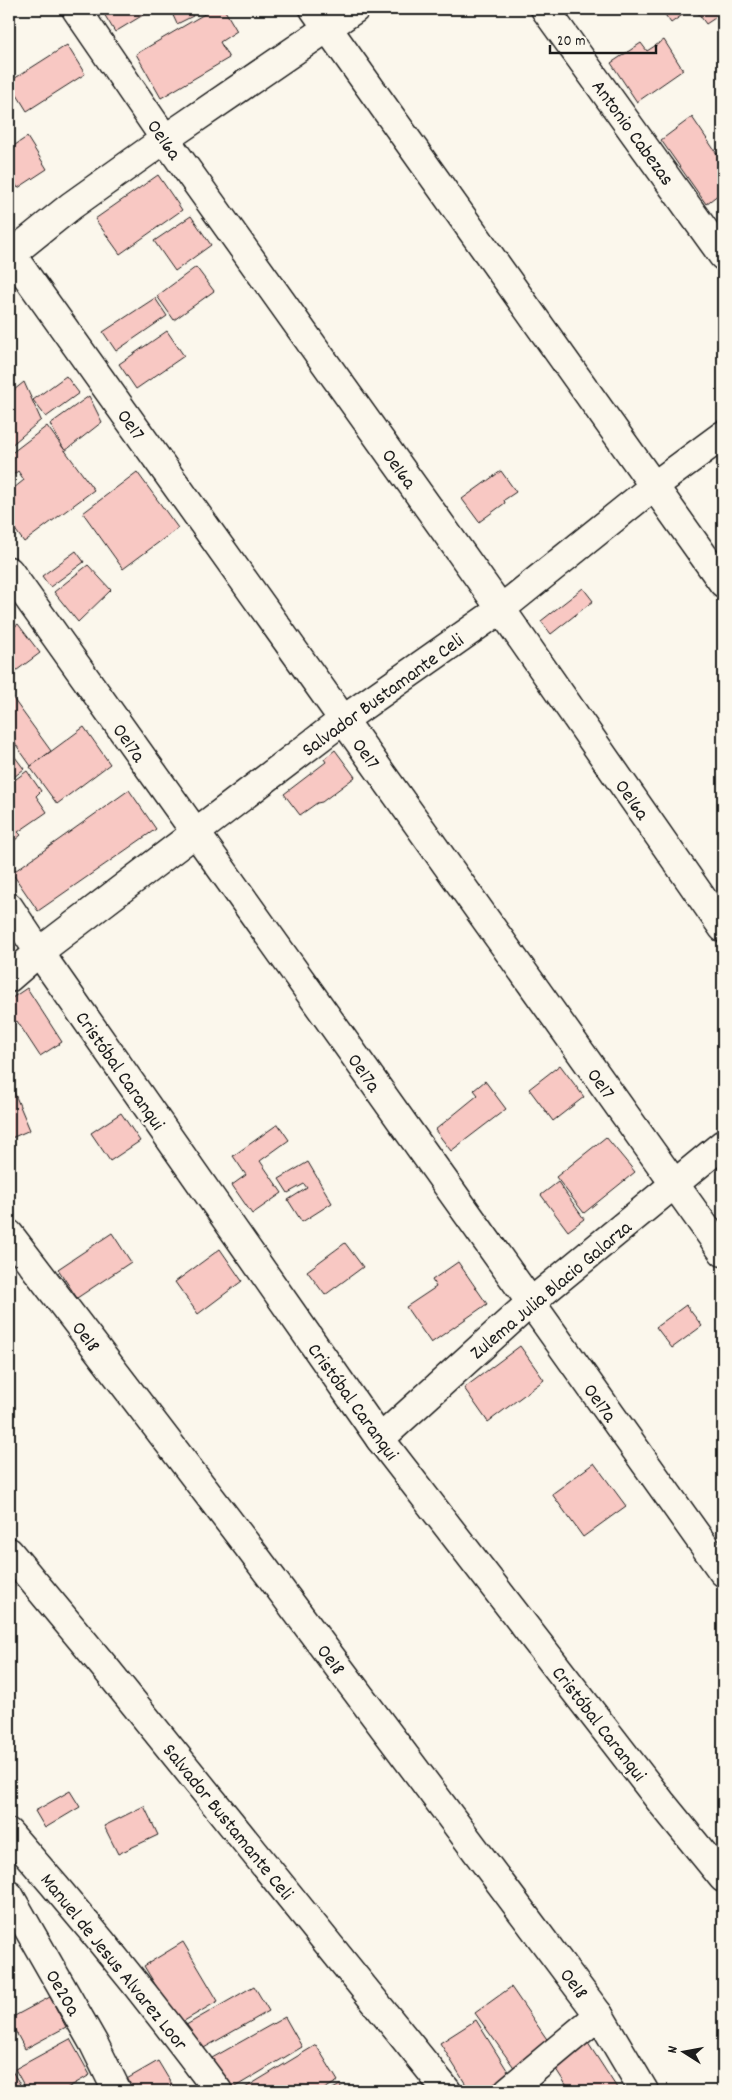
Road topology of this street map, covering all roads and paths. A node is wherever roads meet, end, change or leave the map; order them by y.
1 (76, 9) edge
2 (355, 9) edge
3 (545, 9) edge
4 (321, 18) edge
5 (165, 139) junction
6 (10, 255) edge
7 (723, 256) edge
8 (723, 435) edge
9 (654, 486) junction
10 (9, 571) edge
11 (723, 583) edge
12 (501, 609) junction
13 (344, 720) junction
14 (194, 833) junction
15 (9, 907) edge
16 (723, 928) edge
17 (39, 952) junction
18 (9, 978) edge
19 (723, 1144) edge
20 (675, 1185) junction
21 (9, 1234) edge
22 (723, 1252) edge
23 (530, 1303) junction
24 (380, 1438) junction
25 (9, 1552) edge
26 (723, 1572) edge
27 (9, 1833) edge
28 (723, 1878) edge
29 (9, 1895) edge
30 (598, 2014) junction
31 (117, 2091) edge
32 (218, 2091) edge
33 (447, 2091) edge
34 (508, 2091) edge
35 (644, 2091) edge

1 - 5 street, Oe16a
2 - 4 street
3 - 7 street, Antonio Cabezas
4 - 5 street
4 - 9 street
5 - 6 street
5 - 12 street, Oe16a
6 - 13 street, Oe17
8 - 9 street, Salvador Bustamante Celi
9 - 11 street
9 - 12 street, Salvador Bustamante Celi
10 - 14 street, Oe17a
12 - 13 street, Salvador Bustamante Celi
12 - 16 street, Oe16a
13 - 14 street, Salvador Bustamante Celi
13 - 20 street, Oe17
14 - 17 street, Salvador Bustamante Celi
14 - 23 street, Oe17a
15 - 17 street, Cristóbal Caranqui
17 - 18 street, Salvador Bustamante Celi
17 - 24 street, Cristóbal Caranqui
19 - 20 street, Zulema Julia Blacio Galarza
20 - 22 street, Oe17
20 - 23 street, Zulema Julia Blacio Galarza
21 - 30 street, Oe18
23 - 24 street, Zulema Julia Blacio Galarza
23 - 26 street, Oe17a
24 - 28 street, Cristóbal Caranqui
25 - 33 street, Salvador Bustamante Celi
27 - 32 street, Manuel de Jesus Alvarez Loor
29 - 31 street, Oe20a
30 - 34 street
30 - 35 street, Oe18

